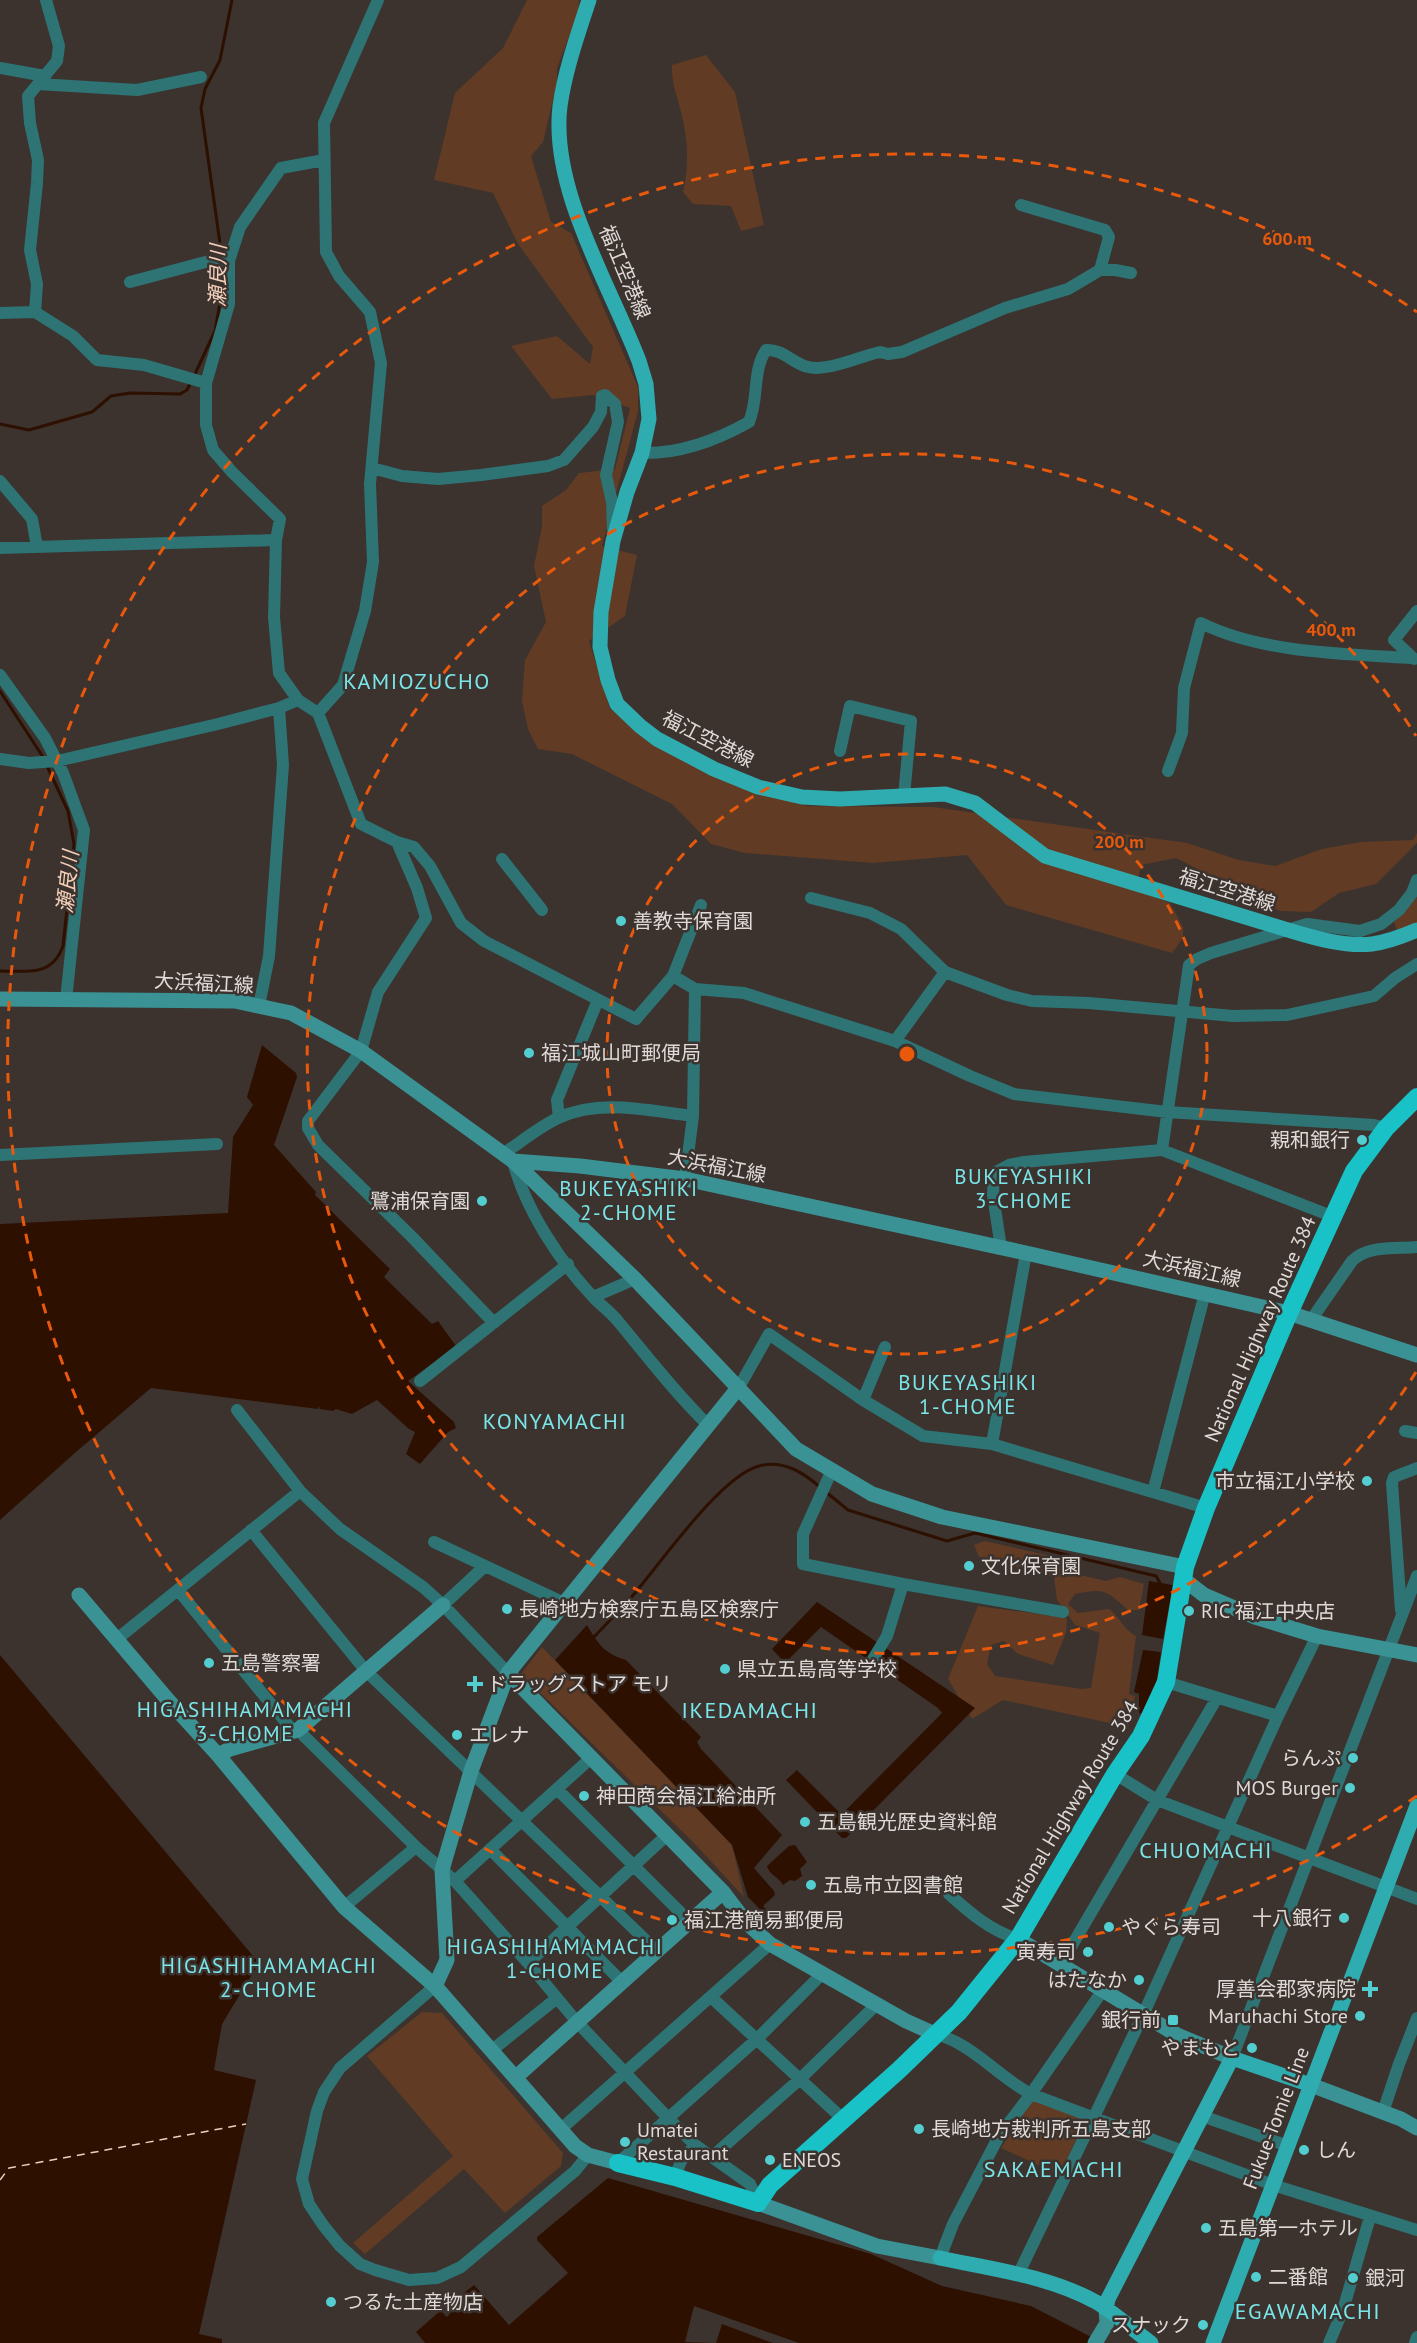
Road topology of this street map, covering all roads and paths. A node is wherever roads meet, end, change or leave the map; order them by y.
1 (46, 0) edge
2 (378, 0) edge
3 (589, 0) edge
4 (0, 68) edge
5 (201, 77) dead end
6 (41, 80) junction
7 (324, 160) junction
8 (1021, 205) dead end
9 (229, 261) junction
10 (1101, 270) junction
11 (1131, 273) dead end
12 (130, 282) dead end
13 (35, 312) junction
14 (0, 313) edge
15 (206, 383) junction
16 (642, 453) junction
17 (372, 468) junction
18 (0, 481) edge
19 (276, 540) junction
20 (613, 541) junction
21 (37, 546) junction
22 (0, 548) edge
23 (1417, 611) edge
24 (1415, 660) edge
25 (0, 675) edge
26 (298, 700) junction
27 (279, 708) junction
28 (318, 713) junction
29 (840, 751) dead end
30 (0, 759) edge
31 (57, 761) junction
32 (1168, 771) dead end
33 (904, 796) junction
34 (397, 842) junction
35 (502, 859) dead end
36 (1417, 880) edge
37 (811, 898) dead end
38 (701, 905) dead end
39 (542, 910) dead end
40 (1288, 930) junction
41 (1417, 930) edge
42 (1417, 964) edge
43 (945, 972) junction
44 (673, 976) junction
45 (695, 989) junction
46 (0, 999) edge
47 (66, 1000) junction
48 (598, 1000) junction
49 (259, 1006) junction
50 (1182, 1012) junction
51 (895, 1041) junction
52 (361, 1051) junction
53 (1417, 1097) edge
54 (1167, 1112) junction
55 (693, 1116) junction
56 (559, 1118) junction
57 (1386, 1128) junction
58 (217, 1144) dead end
59 (1162, 1150) junction
60 (0, 1155) edge
61 (508, 1157) junction
62 (685, 1179) junction
63 (1334, 1217) junction
64 (1417, 1247) edge
65 (1001, 1248) junction
66 (1026, 1253) junction
67 (568, 1264) junction
68 (635, 1279) junction
69 (1205, 1293) junction
70 (593, 1297) junction
71 (1288, 1312) junction
72 (1311, 1320) junction
73 (494, 1323) junction
74 (885, 1347) dead end
75 (1417, 1355) edge
76 (420, 1381) dead end
77 (739, 1387) junction
78 (863, 1400) junction
79 (237, 1410) dead end
80 (708, 1425) junction
81 (992, 1444) junction
82 (1417, 1468) edge
83 (832, 1470) junction
84 (300, 1491) junction
85 (1153, 1492) junction
86 (1206, 1508) junction
87 (251, 1530) junction
88 (434, 1542) dead end
89 (485, 1566) junction
90 (1184, 1572) junction
91 (1417, 1576) edge
92 (903, 1584) junction
93 (178, 1590) junction
94 (79, 1594) dead end
95 (564, 1603) junction
96 (443, 1605) junction
97 (1063, 1612) dead end
98 (1402, 1615) junction
99 (1317, 1636) junction
100 (117, 1639) junction
101 (1388, 1650) junction
102 (1417, 1655) edge
103 (867, 1670) dead end
104 (366, 1671) junction
105 (508, 1673) junction
106 (1166, 1682) junction
107 (1217, 1698) junction
108 (1278, 1716) junction
109 (296, 1730) junction
110 (218, 1755) junction
111 (591, 1758) junction
112 (471, 1771) junction
113 (1115, 1774) junction
114 (557, 1789) junction
115 (1157, 1800) junction
116 (1417, 1806) edge
117 (522, 1820) junction
118 (1228, 1827) junction
119 (667, 1835) junction
120 (416, 1847) junction
121 (490, 1849) junction
122 (1308, 1857) junction
123 (634, 1866) junction
124 (442, 1870) junction
125 (455, 1881) junction
126 (1386, 1888) junction
127 (723, 1892) junction
128 (949, 1894) dead end
129 (600, 1896) junction
130 (1417, 1899) edge
131 (344, 1907) junction
132 (690, 1922) junction
133 (567, 1927) junction
134 (1018, 1939) junction
135 (770, 1944) junction
136 (657, 1951) junction
137 (528, 1962) junction
138 (1061, 1964) junction
139 (822, 1974) junction
140 (622, 1982) junction
141 (435, 1986) junction
142 (1103, 1990) junction
143 (711, 1997) junction
144 (557, 1998) junction
145 (877, 2004) junction
146 (1143, 2015) junction
147 (1417, 2018) edge
148 (577, 2022) junction
149 (935, 2034) junction
150 (757, 2038) junction
151 (491, 2050) junction
152 (1232, 2058) junction
153 (624, 2073) junction
154 (516, 2077) junction
155 (800, 2079) junction
156 (1311, 2085) junction
157 (1031, 2094) junction
158 (1383, 2112) junction
159 (1202, 2116) junction
160 (1093, 2117) junction
161 (668, 2118) junction
162 (844, 2120) junction
163 (1417, 2128) edge
164 (561, 2129) junction
165 (695, 2145) junction
166 (1288, 2146) junction
167 (1183, 2151) junction
168 (588, 2155) junction
169 (713, 2156) junction
170 (618, 2163) junction
171 (675, 2177) junction
172 (1273, 2185) junction
173 (758, 2203) junction
174 (1370, 2217) junction
175 (1417, 2230) edge
176 (940, 2258) junction
177 (1018, 2275) junction
178 (1106, 2309) junction
179 (1417, 2337) edge
180 (1097, 2341) edge
181 (1151, 2343) edge
182 (1213, 2343) edge
183 (1329, 2343) edge
184 (1415, 2343) edge

1 - 6 street
2 - 7 street
3 - 16 main road, 福江空港線
4 - 6 street
5 - 6 street
6 - 13 street
7 - 9 street
7 - 17 street
8 - 10 street
9 - 12 street
9 - 15 street
10 - 11 street
10 - 16 street
13 - 14 street
13 - 15 street
15 - 19 street
16 - 20 main road, 福江空港線
17 - 20 street
17 - 28 street
18 - 21 street
19 - 21 street
19 - 26 street
20 - 33 main road, 福江空港線
21 - 22 street
23 - 24 street
24 - 32 street
25 - 31 street
26 - 27 street
26 - 28 street
27 - 31 street
27 - 49 street
28 - 34 street
29 - 33 street
30 - 31 street
31 - 47 street
33 - 40 main road, 福江空港線
34 - 48 street
34 - 52 street
35 - 39 street
36 - 40 street
37 - 43 street
38 - 44 street
40 - 41 main road, 福江空港線
40 - 50 street
42 - 50 street
43 - 50 street
43 - 51 street
44 - 45 street
44 - 48 street
45 - 51 street
45 - 55 street
46 - 47 street, 大浜福江線
47 - 49 street, 大浜福江線
48 - 56 street
49 - 52 street, 大浜福江線
50 - 54 street
51 - 54 street
52 - 61 street, 大浜福江線
52 - 73 street
53 - 57 highway, National Highway Route 384
54 - 57 street
54 - 59 street
55 - 56 street
55 - 62 street
56 - 61 street
57 - 63 highway, National Highway Route 384
58 - 60 street
59 - 63 street
59 - 65 street
61 - 62 street, 大浜福江線
61 - 67 street
61 - 68 street
62 - 65 street, 大浜福江線
63 - 71 highway, National Highway Route 384
64 - 72 street
65 - 66 street, 大浜福江線
66 - 69 street, 大浜福江線
66 - 81 street
67 - 70 street
67 - 73 street
68 - 70 street
68 - 77 street
69 - 71 street, 大浜福江線
69 - 85 street
70 - 80 street
71 - 72 street, 大浜福江線
71 - 86 highway, National Highway Route 384
72 - 75 street, 大浜福江線
73 - 76 street
74 - 78 street
77 - 78 street
77 - 80 street
77 - 83 street
78 - 81 street
79 - 84 street
80 - 95 street
81 - 85 street
82 - 98 street
83 - 90 street
83 - 92 street
84 - 87 street
84 - 96 street
85 - 86 street
86 - 90 highway, National Highway Route 384
87 - 93 street
87 - 104 street
88 - 89 street
89 - 95 street
89 - 96 street
90 - 99 street
90 - 106 highway, National Highway Route 384
91 - 98 street
92 - 97 street
92 - 103 street
93 - 100 street
93 - 109 street
94 - 100 street
95 - 105 street
96 - 104 street
96 - 105 street
98 - 101 street
99 - 101 street
99 - 108 street
100 - 110 street
101 - 102 street
101 - 122 street
104 - 109 street
104 - 112 street
105 - 111 street
105 - 112 street
106 - 107 street
106 - 113 highway, National Highway Route 384
107 - 108 street
107 - 115 street
108 - 118 street
109 - 110 street
109 - 120 street
110 - 131 street
111 - 114 street
111 - 119 street
112 - 117 street
112 - 124 street
113 - 115 street
113 - 134 highway, National Highway Route 384
114 - 117 street
114 - 123 street
115 - 118 street
115 - 138 street
116 - 126 main road, Fukue-Tomie Line
117 - 121 street
117 - 129 street
118 - 122 street
118 - 146 street
119 - 123 street
119 - 127 street
120 - 124 street
120 - 131 street
121 - 125 street
121 - 133 street
122 - 126 street
122 - 152 street
123 - 129 street
123 - 132 street
124 - 125 street
124 - 141 street
125 - 137 street
126 - 130 street
126 - 156 main road, Fukue-Tomie Line
127 - 132 street
127 - 135 street
128 - 134 street
129 - 133 street
129 - 136 street
131 - 141 street
132 - 136 street
133 - 137 street
133 - 140 street
134 - 138 street
134 - 149 highway, National Highway Route 384
135 - 139 street
135 - 143 street
136 - 140 street
137 - 144 street
138 - 142 street
139 - 145 street
139 - 150 street
140 - 148 street
141 - 151 street
141 - 168 street
142 - 146 street
142 - 157 street
143 - 150 street
143 - 153 street
144 - 148 street
144 - 151 street
145 - 149 street
145 - 155 street
146 - 152 street
146 - 160 street
147 - 158 street
148 - 153 street
148 - 154 street
149 - 157 street
149 - 162 highway, National Highway Route 384
150 - 155 street
150 - 161 street
151 - 154 street
152 - 156 main road
152 - 159 main road
153 - 161 street
153 - 164 street
154 - 164 street
155 - 162 street
155 - 169 street
156 - 158 street
156 - 166 main road, Fukue-Tomie Line
157 - 160 street
157 - 176 street
158 - 163 street
159 - 166 street
159 - 167 main road
160 - 167 street
160 - 177 street
161 - 165 street
161 - 170 street
162 - 173 highway, National Highway Route 384
164 - 168 street
165 - 169 street
165 - 171 street
166 - 172 main road, Fukue-Tomie Line
167 - 172 street
167 - 178 main road
168 - 170 street
169 - 173 street
170 - 171 highway
171 - 173 highway
172 - 174 street
172 - 182 main road, Fukue-Tomie Line
173 - 176 street
174 - 175 street
174 - 183 street
176 - 177 main road
177 - 178 main road
178 - 180 street
178 - 181 main road
179 - 184 street

